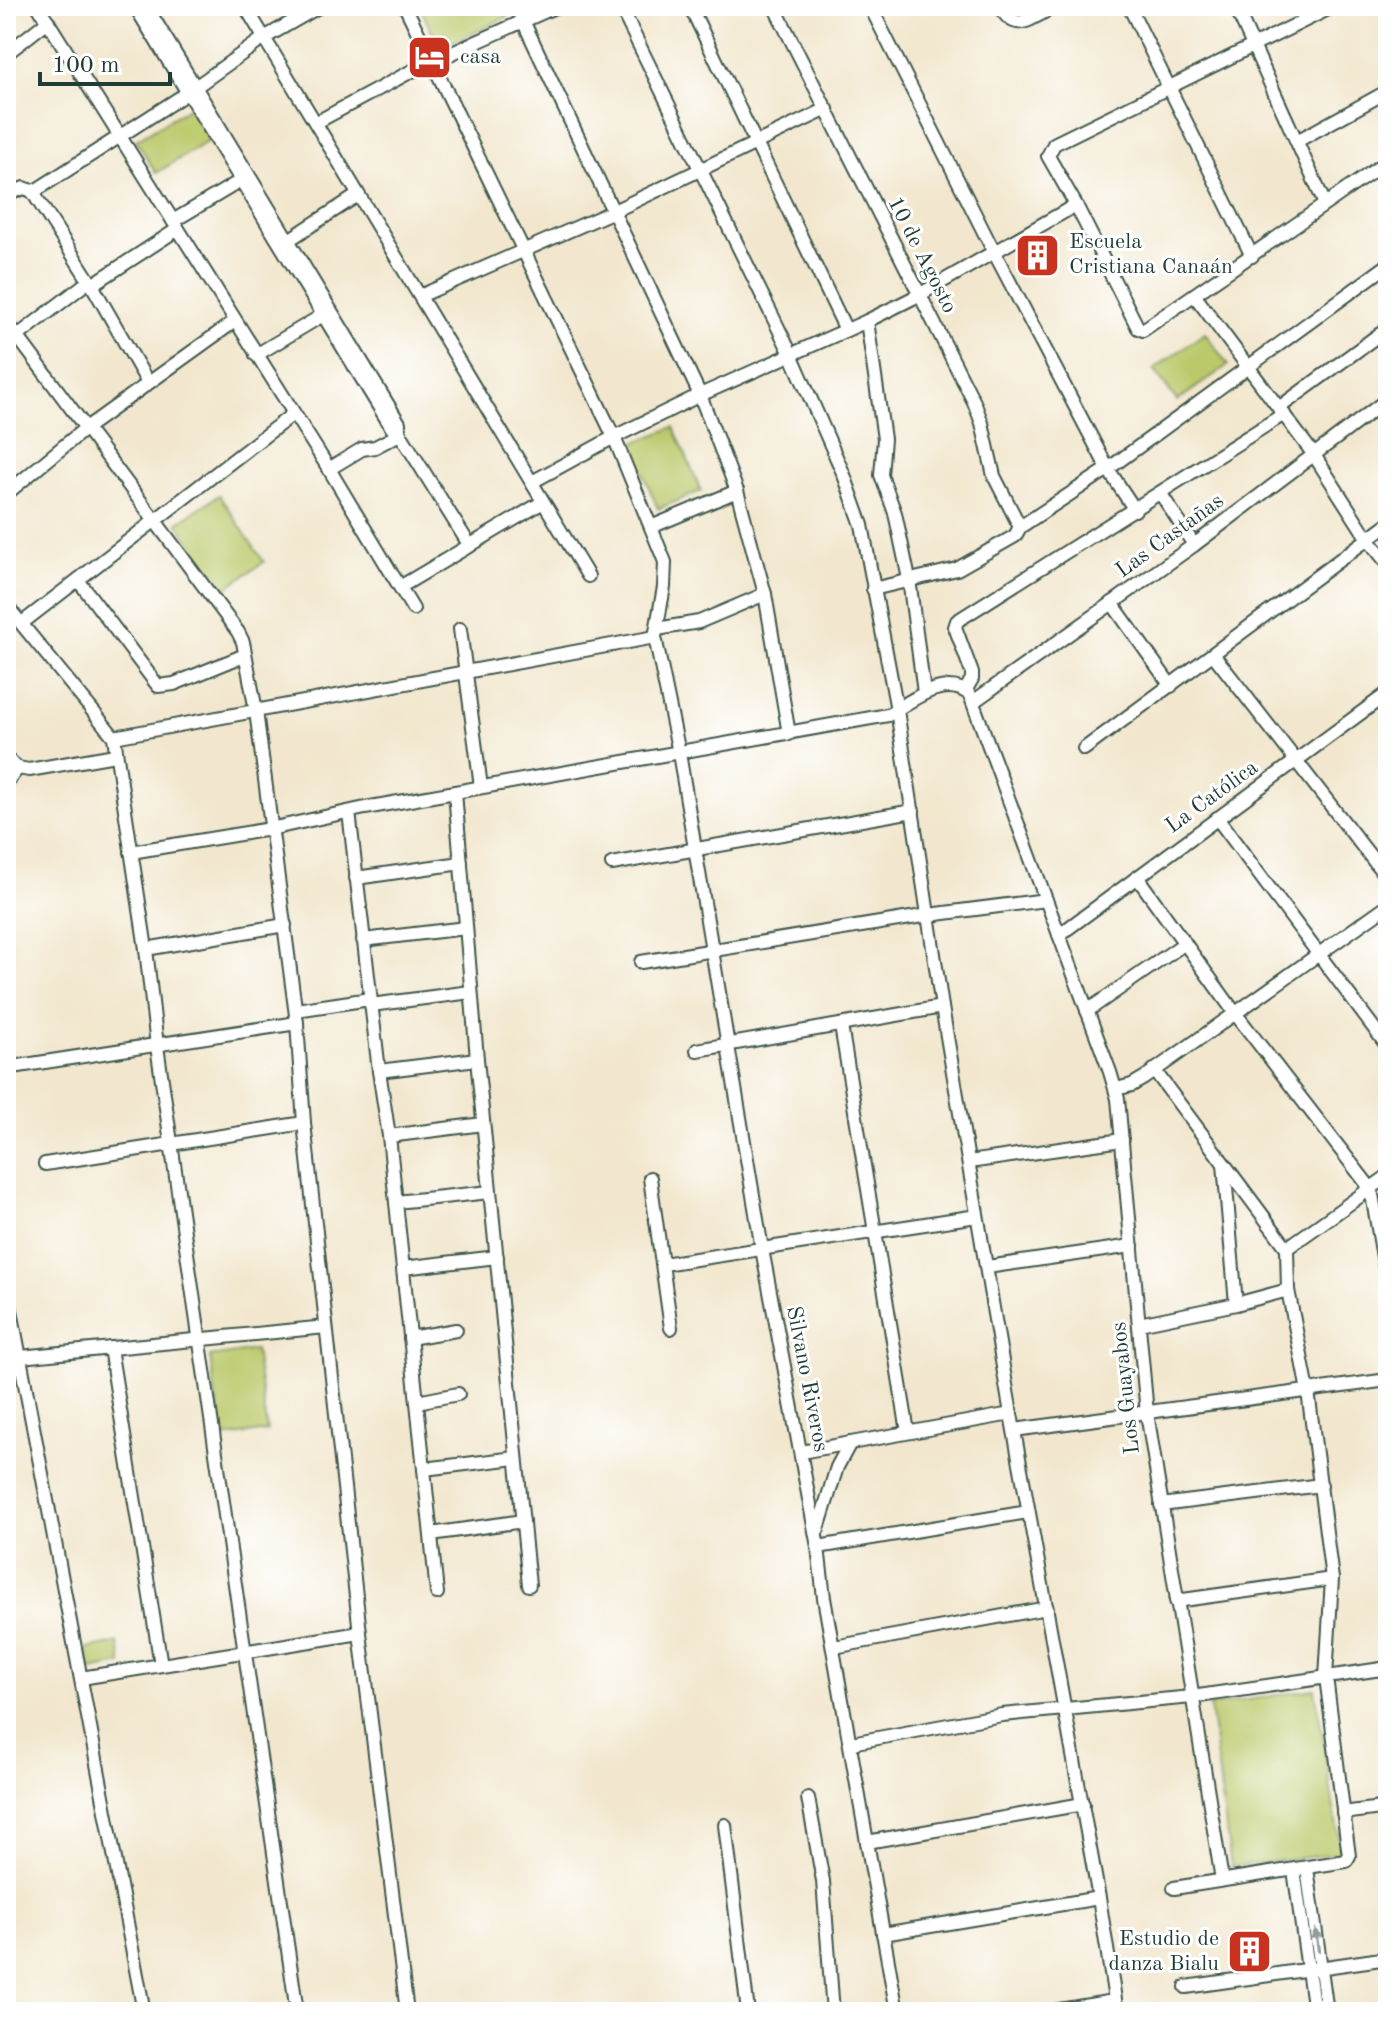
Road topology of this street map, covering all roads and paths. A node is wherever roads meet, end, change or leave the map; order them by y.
1 (38, 6) edge
2 (135, 6) edge
3 (146, 6) edge
4 (245, 6) edge
5 (320, 6) edge
6 (405, 6) edge
7 (516, 6) edge
8 (557, 6) edge
9 (620, 6) edge
10 (690, 6) edge
11 (774, 6) edge
12 (870, 6) edge
13 (1000, 6) edge
14 (1056, 6) edge
15 (1129, 6) edge
16 (1235, 6) edge
17 (1334, 6) edge
18 (48, 21) junction
19 (523, 22) junction
20 (264, 38) junction
21 (1255, 46) junction
22 (6, 54) edge
23 (433, 63) junction
24 (1169, 89) junction
25 (192, 90) junction
26 (1388, 91) edge
27 (827, 109) junction
28 (317, 122) junction
29 (121, 137) junction
30 (1297, 141) junction
31 (756, 142) junction
32 (1388, 161) edge
33 (701, 168) junction
34 (245, 178) junction
35 (32, 191) junction
36 (6, 195) edge
37 (358, 195) junction
38 (1325, 204) junction
39 (1076, 205) junction
40 (614, 211) junction
41 (176, 225) junction
42 (285, 243) junction
43 (524, 250) junction
44 (994, 252) junction
45 (1252, 256) junction
46 (1388, 265) edge
47 (91, 283) junction
48 (919, 295) junction
49 (420, 296) junction
50 (1195, 296) junction
51 (326, 313) junction
52 (6, 321) edge
53 (235, 321) junction
54 (867, 321) junction
55 (1388, 328) edge
56 (846, 330) junction
57 (17, 336) junction
58 (6, 345) edge
59 (791, 354) junction
60 (256, 355) junction
61 (1249, 366) junction
62 (148, 383) junction
63 (700, 395) junction
64 (1388, 399) edge
65 (1282, 410) junction
66 (293, 414) junction
67 (86, 428) junction
68 (400, 433) junction
69 (614, 437) junction
70 (1314, 455) junction
71 (329, 469) junction
72 (1108, 469) junction
73 (532, 482) junction
74 (737, 491) junction
75 (6, 494) edge
76 (1161, 494) junction
77 (543, 502) junction
78 (1135, 510) junction
79 (154, 520) junction
80 (1388, 524) edge
81 (651, 527) junction
82 (1020, 527) junction
83 (1368, 539) junction
84 (1194, 545) junction
85 (470, 546) junction
86 (1388, 564) edge
87 (588, 576) dead end
88 (909, 579) junction
89 (78, 580) junction
90 (400, 587) junction
91 (873, 589) junction
92 (765, 594) junction
93 (1112, 603) junction
94 (6, 605) edge
95 (413, 609) dead end
96 (22, 623) junction
97 (460, 629) dead end
98 (656, 633) junction
99 (1213, 654) junction
100 (245, 655) junction
101 (465, 672) junction
102 (1171, 686) junction
103 (924, 693) junction
104 (969, 696) junction
105 (1386, 699) edge
106 (897, 710) junction
107 (256, 711) junction
108 (789, 734) junction
109 (114, 737) junction
110 (1084, 749) dead end
111 (679, 753) junction
112 (115, 755) junction
113 (6, 758) edge
114 (1296, 760) junction
115 (18, 768) junction
116 (6, 783) edge
117 (481, 787) junction
118 (455, 792) junction
119 (913, 811) junction
120 (349, 812) junction
121 (1217, 818) junction
122 (270, 829) junction
123 (694, 850) junction
124 (131, 852) junction
125 (461, 863) junction
126 (612, 864) dead end
127 (1137, 877) junction
128 (356, 878) junction
129 (1388, 879) edge
130 (1046, 900) junction
131 (1388, 905) edge
132 (929, 915) junction
133 (285, 925) junction
134 (466, 928) junction
135 (1059, 935) junction
136 (363, 940) junction
137 (1185, 943) junction
138 (146, 949) junction
139 (711, 951) junction
140 (1318, 954) junction
141 (641, 962) dead end
142 (471, 992) junction
143 (370, 1002) junction
144 (942, 1007) junction
145 (1087, 1011) junction
146 (1235, 1013) junction
147 (296, 1017) junction
148 (841, 1026) junction
149 (157, 1046) junction
150 (728, 1046) junction
151 (1388, 1047) edge
152 (697, 1050) dead end
153 (477, 1059) junction
154 (6, 1068) edge
155 (1154, 1070) junction
156 (379, 1071) junction
157 (1116, 1089) junction
158 (304, 1123) junction
159 (483, 1124) junction
160 (389, 1136) junction
161 (1122, 1140) junction
162 (172, 1145) junction
163 (1224, 1161) junction
164 (969, 1162) junction
165 (45, 1164) dead end
166 (1388, 1176) edge
167 (650, 1178) dead end
168 (1371, 1189) junction
169 (490, 1192) junction
170 (396, 1202) junction
171 (977, 1216) junction
172 (875, 1230) junction
173 (1132, 1246) junction
174 (1287, 1248) junction
175 (762, 1249) junction
176 (497, 1257) junction
177 (663, 1264) junction
178 (987, 1267) junction
179 (403, 1268) junction
180 (6, 1284) edge
181 (1388, 1285) edge
182 (1288, 1290) junction
183 (1236, 1304) junction
184 (1139, 1324) junction
185 (326, 1327) junction
186 (671, 1328) dead end
187 (456, 1330) dead end
188 (410, 1338) junction
189 (199, 1339) junction
190 (110, 1348) junction
191 (20, 1357) junction
192 (1388, 1380) edge
193 (1308, 1391) junction
194 (458, 1394) dead end
195 (417, 1402) junction
196 (1147, 1413) junction
197 (1011, 1414) junction
198 (1014, 1430) junction
199 (908, 1432) junction
200 (850, 1443) junction
201 (801, 1452) junction
202 (516, 1458) junction
203 (424, 1469) junction
204 (1321, 1485) junction
205 (1161, 1505) junction
206 (1028, 1512) junction
207 (523, 1521) junction
208 (431, 1534) junction
209 (817, 1542) junction
210 (1332, 1579) junction
211 (529, 1585) dead end
212 (437, 1593) dead end
213 (1176, 1601) junction
214 (1047, 1608) junction
215 (360, 1633) junction
216 (834, 1647) junction
217 (245, 1650) junction
218 (161, 1665) junction
219 (1388, 1668) edge
220 (1326, 1677) junction
221 (81, 1678) junction
222 (1192, 1697) junction
223 (1066, 1709) junction
224 (851, 1743) junction
225 (808, 1798) dead end
226 (1083, 1804) junction
227 (1388, 1807) edge
228 (1343, 1813) junction
229 (725, 1825) dead end
230 (867, 1842) junction
231 (1301, 1869) junction
232 (1222, 1880) junction
233 (1174, 1888) dead end
234 (1099, 1898) junction
235 (883, 1934) junction
236 (1388, 1958) edge
237 (1314, 1969) junction
238 (1186, 1987) dead end
239 (1116, 2006) edge
240 (144, 2012) edge
241 (297, 2012) edge
242 (407, 2012) edge
243 (748, 2012) edge
244 (833, 2012) edge
245 (897, 2012) edge
246 (1047, 2012) edge
247 (1314, 2012) edge
248 (1327, 2012) edge

1 - 18 street
2 - 25 street
3 - 25 street
4 - 20 street
5 - 20 street
6 - 23 street
7 - 19 street
8 - 19 street
9 - 33 street
10 - 31 street
11 - 27 street, 10 de Agosto
12 - 44 street
13 - 14 street
15 - 24 street
16 - 21 street
17 - 21 street
18 - 22 street
18 - 29 street
19 - 23 street
19 - 40 street
20 - 25 street
20 - 28 street
21 - 24 street
21 - 30 street
23 - 28 street
23 - 43 street
24 - 39 street
24 - 45 street
25 - 29 street
25 - 34 street
26 - 30 street
27 - 31 street
27 - 48 street, 10 de Agosto
28 - 37 street
29 - 35 street
29 - 41 street
30 - 38 street
31 - 33 street
31 - 56 street
32 - 38 street
33 - 40 street
33 - 59 street
34 - 41 street
34 - 42 street
35 - 36 street
35 - 47 street
37 - 42 street
37 - 49 street
38 - 45 street
39 - 44 street
39 - 50 street
40 - 43 street
40 - 63 street
41 - 47 street
41 - 53 street
42 - 51 street
43 - 49 street
43 - 69 street
44 - 48 street
44 - 72 street
45 - 50 street
46 - 61 street
47 - 57 street
47 - 62 street
48 - 54 street
48 - 82 street, 10 de Agosto
49 - 73 street
50 - 61 street
51 - 60 street
51 - 68 street
52 - 57 street
53 - 60 street
53 - 62 street
54 - 56 street
54 - 88 street
55 - 65 street
56 - 59 street
57 - 58 street
57 - 67 street
59 - 63 street
59 - 91 street
60 - 66 street
61 - 65 street
61 - 72 street
62 - 67 street
63 - 69 street
63 - 74 street
64 - 70 street, Las Castañas
65 - 70 street
65 - 76 street
66 - 71 street
66 - 79 street
67 - 75 street
67 - 79 street
68 - 71 street
68 - 85 street
69 - 73 street
69 - 81 street
70 - 83 street
70 - 84 street, Las Castañas
71 - 90 street
72 - 78 street
72 - 82 street
73 - 77 street
74 - 81 street
74 - 92 street
76 - 78 street
76 - 84 street
77 - 85 street
77 - 87 street
78 - 104 street
79 - 89 street
79 - 100 street
80 - 83 street
81 - 98 street
82 - 88 street
83 - 86 street
83 - 99 street
84 - 93 street, Las Castañas
85 - 90 street
88 - 91 street
88 - 103 street
89 - 96 street
89 - 100 street
90 - 95 street
91 - 106 street
92 - 98 street
92 - 108 street
93 - 102 street
93 - 104 street, Las Castañas
94 - 96 street
96 - 109 street
97 - 101 street
98 - 101 street
98 - 111 street, Silvano Riveros
99 - 102 street
99 - 114 street
100 - 107 street
101 - 107 street
101 - 117 street
102 - 110 street
103 - 104 street
103 - 106 street
104 - 130 street, Los Guayabos
105 - 114 street, La Católica
106 - 108 street
106 - 119 street
107 - 109 street
107 - 122 street
108 - 111 street
109 - 112 street
111 - 117 street
111 - 123 street, Silvano Riveros
112 - 115 street
112 - 124 street
113 - 115 street
114 - 121 street, La Católica
114 - 129 street
115 - 116 street
117 - 118 street
118 - 120 street
118 - 125 street
119 - 123 street
119 - 132 street
120 - 122 street
120 - 128 street
121 - 127 street, La Católica
121 - 140 street
122 - 124 street
122 - 133 street
123 - 126 street
123 - 139 street, Silvano Riveros
124 - 138 street
125 - 128 street
125 - 134 street
127 - 135 street, La Católica
127 - 137 street
128 - 136 street
130 - 132 street
130 - 135 street, Los Guayabos
131 - 140 street
132 - 139 street
132 - 144 street
133 - 138 street
133 - 147 street
134 - 136 street
134 - 142 street
135 - 145 street, Los Guayabos
136 - 143 street
137 - 145 street
137 - 146 street
138 - 149 street
139 - 141 street
139 - 150 street, Silvano Riveros
140 - 146 street
140 - 151 street
142 - 143 street
142 - 153 street
143 - 147 street
143 - 156 street
144 - 148 street
144 - 164 street
145 - 157 street, Los Guayabos
146 - 155 street
146 - 168 street
147 - 149 street
147 - 158 street
148 - 150 street
148 - 172 street
149 - 154 street
149 - 162 street
150 - 152 street
150 - 175 street, Silvano Riveros
153 - 156 street
153 - 159 street
155 - 157 street
155 - 163 street
156 - 160 street
157 - 161 street, Los Guayabos
158 - 162 street
158 - 185 street
159 - 160 street
159 - 169 street
160 - 170 street
161 - 164 street
161 - 173 street, Los Guayabos
162 - 165 street
162 - 189 street
163 - 174 street
163 - 183 street
164 - 171 street
166 - 168 street
167 - 177 street
168 - 174 street
168 - 181 street
169 - 170 street
169 - 176 street
170 - 179 street
171 - 172 street
171 - 178 street
172 - 175 street
172 - 199 street
173 - 178 street
173 - 184 street, Los Guayabos
174 - 182 street
175 - 177 street
175 - 201 street, Silvano Riveros
176 - 179 street
176 - 202 street
177 - 186 street
178 - 197 street
179 - 188 street
180 - 191 street
182 - 183 street
182 - 193 street
183 - 184 street
184 - 196 street, Los Guayabos
185 - 189 street
185 - 215 street
187 - 188 street
188 - 195 street
189 - 190 street
189 - 217 street
190 - 191 street
190 - 218 street
191 - 221 street
192 - 193 street
193 - 196 street
193 - 204 street
194 - 195 street
195 - 203 street
196 - 198 street
196 - 205 street, Los Guayabos
197 - 198 street
197 - 199 street
198 - 206 street
199 - 200 street
200 - 201 street
200 - 209 street
201 - 209 street, Silvano Riveros
202 - 203 street
202 - 207 street
203 - 208 street
204 - 205 street
204 - 210 street
205 - 213 street, Los Guayabos
206 - 209 street
206 - 214 street
207 - 208 street
207 - 211 street
208 - 212 street
209 - 216 street, Silvano Riveros
210 - 213 street
210 - 220 street
213 - 222 street, Los Guayabos
214 - 216 street
214 - 223 street
215 - 217 street
215 - 242 street
216 - 224 street, Silvano Riveros
217 - 218 street
217 - 241 street
218 - 221 street
219 - 220 street
220 - 222 street
220 - 228 street
221 - 240 street
222 - 223 street
222 - 232 street, Los Guayabos
223 - 224 street
223 - 226 street
224 - 230 street, Silvano Riveros
225 - 244 street
226 - 230 street
226 - 234 street
227 - 228 street
228 - 231 street
229 - 243 street
230 - 235 street, Silvano Riveros
231 - 232 street
231 - 237 street
232 - 233 street
234 - 235 street
234 - 239 street
235 - 245 street, Silvano Riveros
236 - 237 street
237 - 238 street
237 - 247 street
237 - 248 street
239 - 246 street

